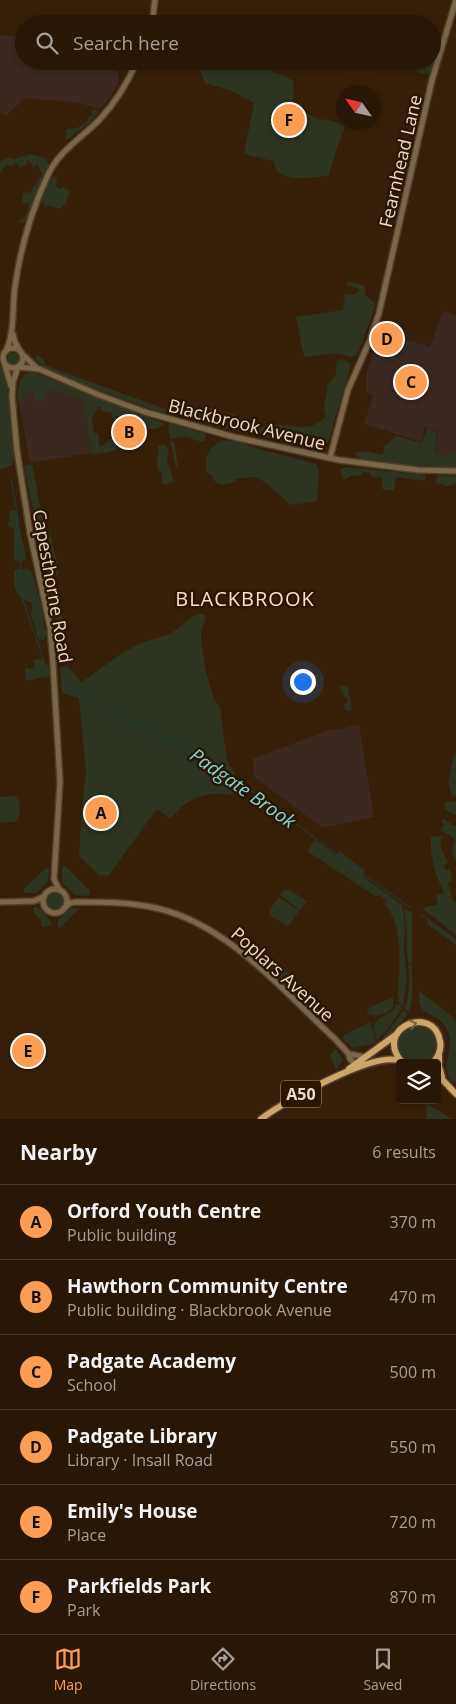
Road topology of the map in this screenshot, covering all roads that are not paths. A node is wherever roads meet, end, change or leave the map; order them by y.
1 (155, 0) edge
2 (456, 0) edge
3 (153, 15) edge
4 (441, 50) edge
5 (133, 70) edge
6 (435, 70) edge
7 (12, 331) junction
8 (4, 351) edge
9 (22, 353) junction
10 (3, 362) edge
11 (18, 367) junction
12 (39, 369) junction
13 (12, 389) junction
14 (330, 458) junction
15 (456, 471) edge
16 (54, 879) junction
17 (59, 890) junction
18 (48, 891) junction
19 (64, 894) junction
20 (43, 896) junction
21 (34, 901) junction
22 (0, 902) edge
23 (76, 902) junction
24 (45, 908) junction
25 (64, 908) junction
26 (397, 1034) junction
27 (439, 1054) junction
28 (349, 1055) junction
29 (365, 1057) junction
30 (399, 1059) edge
31 (436, 1059) edge
32 (439, 1059) edge
33 (396, 1060) edge
34 (357, 1066) junction
35 (344, 1072) junction
36 (441, 1077) edge
37 (456, 1094) edge
38 (261, 1119) edge

1 - 3 street
2 - 4 street, Fearnhead Lane
5 - 7 street
6 - 14 street, Fearnhead Lane
7 - 8 street
7 - 9 street
8 - 9 street
8 - 10 street
9 - 11 street
9 - 12 street, Blackbrook Avenue
10 - 11 street
10 - 13 street, Capesthorne Road
11 - 12 street, Blackbrook Avenue
11 - 13 street, Capesthorne Road
12 - 14 street, Blackbrook Avenue
13 - 16 street, Capesthorne Road
14 - 15 street, Blackbrook Avenue
16 - 17 street, Capesthorne Road
16 - 18 street, Capesthorne Road
17 - 18 street
17 - 19 street
18 - 20 street
19 - 23 street
19 - 25 street
20 - 21 street
20 - 24 street
21 - 22 street
21 - 24 street
23 - 25 street, Poplars Avenue
23 - 28 street, Poplars Avenue
24 - 25 street
26 -> 27 main road, A50
26 - 29 main road, A50
26 - 30 main road, A50
27 - 31 main road
27 - 32 main road, A50
28 - 29 street
28 - 34 street, Poplars Avenue
28 - 35 street
29 - 34 main road, A50
33 - 34 main road, A50
34 - 35 main road, A50
35 - 38 main road, A50
36 - 37 main road, A50

